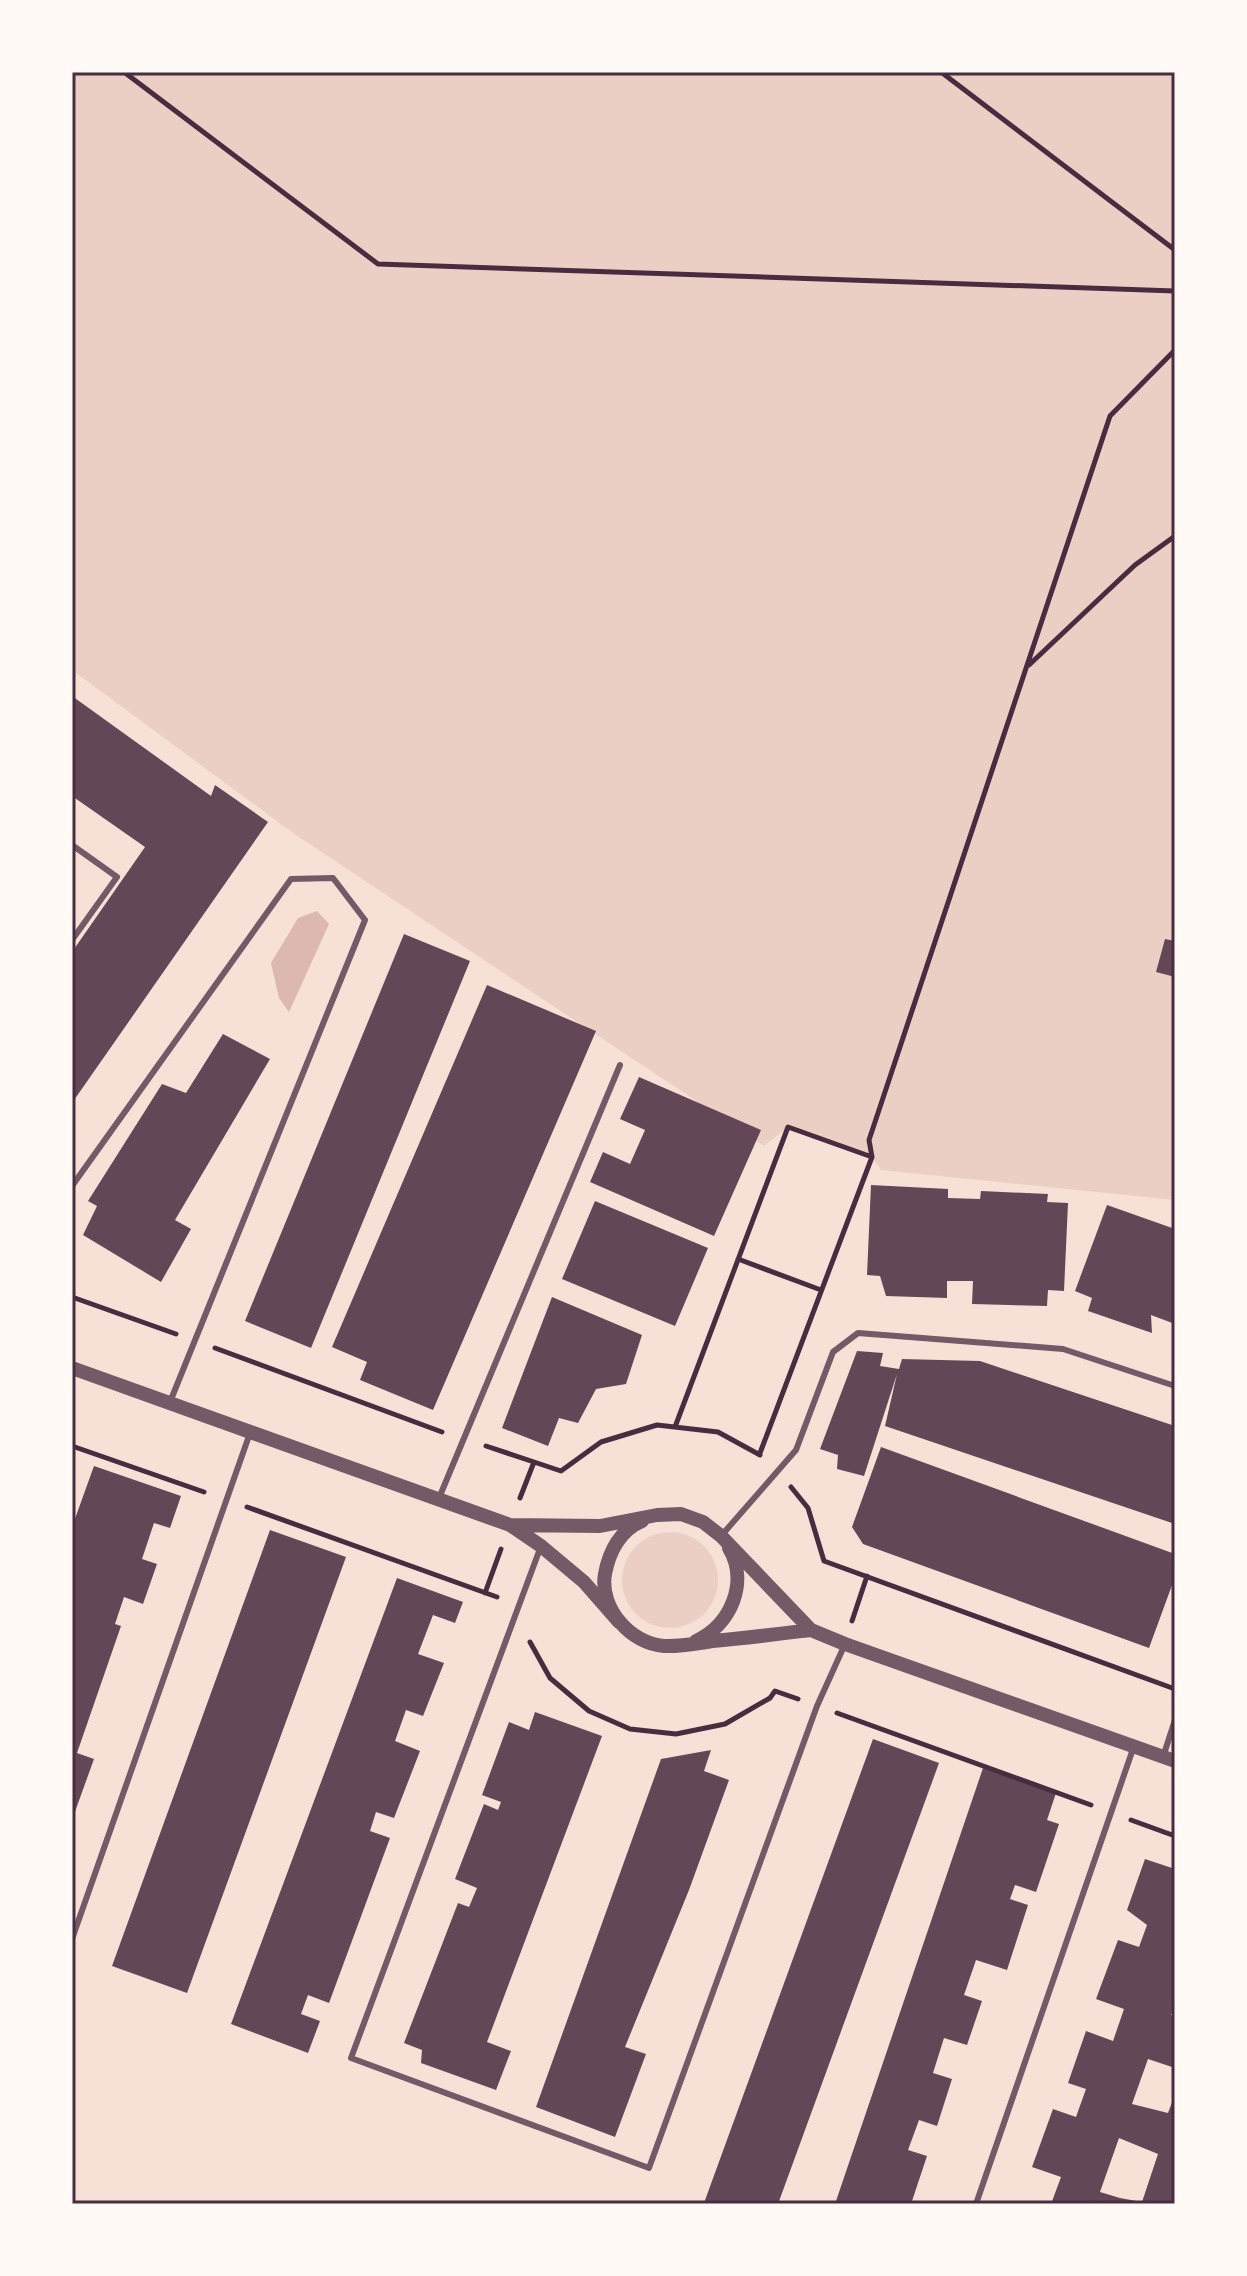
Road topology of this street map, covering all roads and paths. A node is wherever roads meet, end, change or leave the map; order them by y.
1 (124, 72) edge
2 (941, 72) edge
3 (1175, 250) edge
4 (1175, 291) edge
5 (1175, 350) edge
6 (1175, 536) edge
7 (1027, 667) junction
8 (72, 845) edge
9 (72, 940) edge
10 (620, 1065) dead end
11 (872, 1157) junction
12 (72, 1186) edge
13 (738, 1259) junction
14 (821, 1290) junction
15 (72, 1297) edge
16 (195, 1341) junction
17 (72, 1368) edge
18 (1175, 1386) edge
19 (169, 1403) junction
20 (675, 1427) junction
21 (250, 1432) junction
22 (463, 1439) junction
23 (72, 1446) edge
24 (760, 1454) junction
25 (534, 1462) junction
26 (778, 1470) junction
27 (438, 1499) junction
28 (227, 1500) junction
29 (657, 1515) junction
30 (510, 1525) junction
31 (721, 1536) junction
32 (541, 1546) junction
33 (867, 1576) junction
34 (519, 1605) junction
35 (619, 1622) junction
36 (811, 1630) junction
37 (689, 1644) junction
38 (845, 1644) junction
39 (1175, 1689) edge
40 (817, 1706) junction
41 (1175, 1720) edge
42 (1134, 1746) junction
43 (1169, 1759) edge
44 (1111, 1813) junction
45 (1175, 1836) edge
46 (72, 1939) edge
47 (976, 2204) edge

1 - 4 path
2 - 3 path
5 - 7 path
6 - 7 path
7 - 11 path
8 - 9 lane
10 - 22 lane
11 - 13 path
11 - 14 path
12 - 16 lane
13 - 14 path
13 - 20 path
14 - 24 path
15 - 16 path
16 - 19 lane
16 - 22 path
17 - 19 street
18 - 26 lane
19 - 21 street
20 - 24 path
20 - 25 path
21 - 27 street
21 - 28 lane
22 - 25 path
22 - 27 lane
23 - 28 path
24 - 26 path
25 - 30 path
26 - 31 lane
26 - 33 path
27 - 30 street
28 - 30 path
28 - 46 lane
29 - 30 street
29 - 31 street
29 - 35 street
30 - 32 street
31 - 36 street
31 - 37 street
32 - 34 lane
32 - 35 street
33 - 38 path
33 - 39 path
34 - 40 path
34 - 40 lane
35 - 37 street
36 - 37 street
36 - 38 street
38 - 40 lane
38 - 42 street
40 - 44 path
41 - 43 lane
42 - 43 street
42 - 44 lane
44 - 45 path
44 - 47 lane

